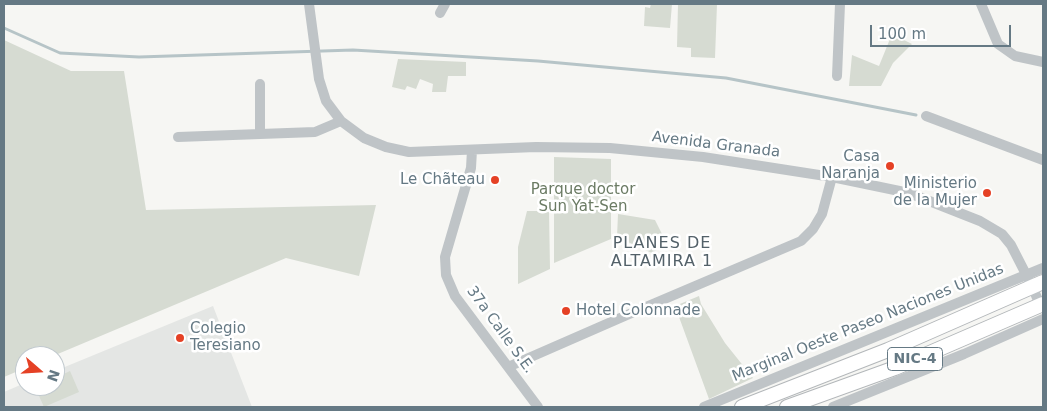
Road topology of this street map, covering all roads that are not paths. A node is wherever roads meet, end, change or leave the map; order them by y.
1 (309, 4) edge
2 (840, 4) edge
3 (981, 4) edge
4 (1043, 62) edge
5 (836, 76) dead end
6 (260, 84) dead end
7 (926, 116) dead end
8 (340, 122) junction
9 (260, 134) junction
10 (178, 137) dead end
11 (472, 150) junction
12 (1043, 160) edge
13 (832, 177) junction
14 (1043, 268) edge
15 (1034, 281) edge
16 (1042, 310) edge
17 (508, 367) junction
18 (776, 394) junction
19 (538, 407) edge
20 (704, 407) edge
21 (742, 407) edge
22 (782, 407) edge
23 (787, 407) edge
24 (833, 407) edge

1 - 8 street
2 - 5 street
3 - 4 street
6 - 9 street
7 - 12 street
8 - 9 street
8 - 11 street, Avenida Granada
9 - 10 street
11 - 13 street, Avenida Granada
11 - 17 street, 37a Calle S.E.
13 - 15 street, Avenida Granada
13 - 17 street
14 - 15 street, Marginal Oeste Paseo Naciones Unidas
15 - 16 street, Avenida Granada
15 - 18 highway, NIC-4
15 - 20 street, Marginal Oeste Paseo Naciones Unidas
16 - 23 highway, NIC-4
16 - 24 street
17 - 19 street, 37a Calle S.E.
18 - 21 highway, NIC-4
18 - 22 street

